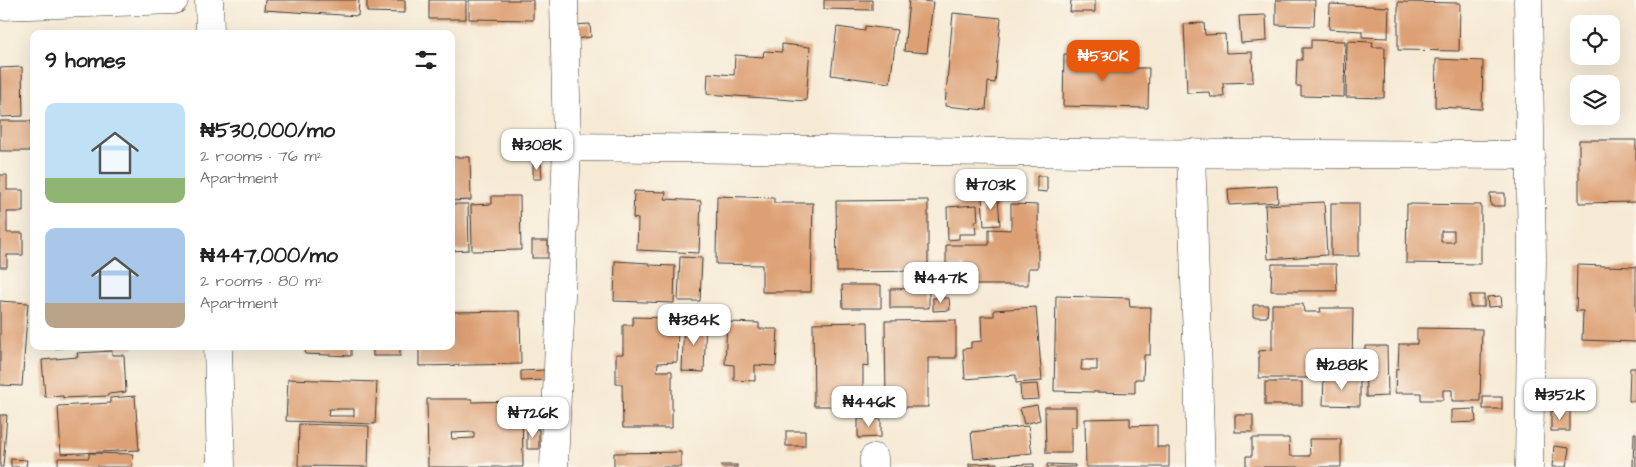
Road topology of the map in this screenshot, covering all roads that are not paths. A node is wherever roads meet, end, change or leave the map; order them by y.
1 (174, 0) edge
2 (209, 0) edge
3 (564, 0) edge
4 (1528, 0) edge
5 (0, 6) edge
6 (210, 30) edge
7 (567, 147) junction
8 (1191, 153) junction
9 (1531, 155) junction
10 (218, 350) edge
11 (221, 467) edge
12 (554, 467) edge
13 (1201, 467) edge
14 (1529, 467) edge

1 - 5 street
2 - 6 street
3 - 7 street
4 - 9 street
7 - 8 street
7 - 12 street
8 - 9 street
8 - 13 street
9 - 14 street
10 - 11 street

